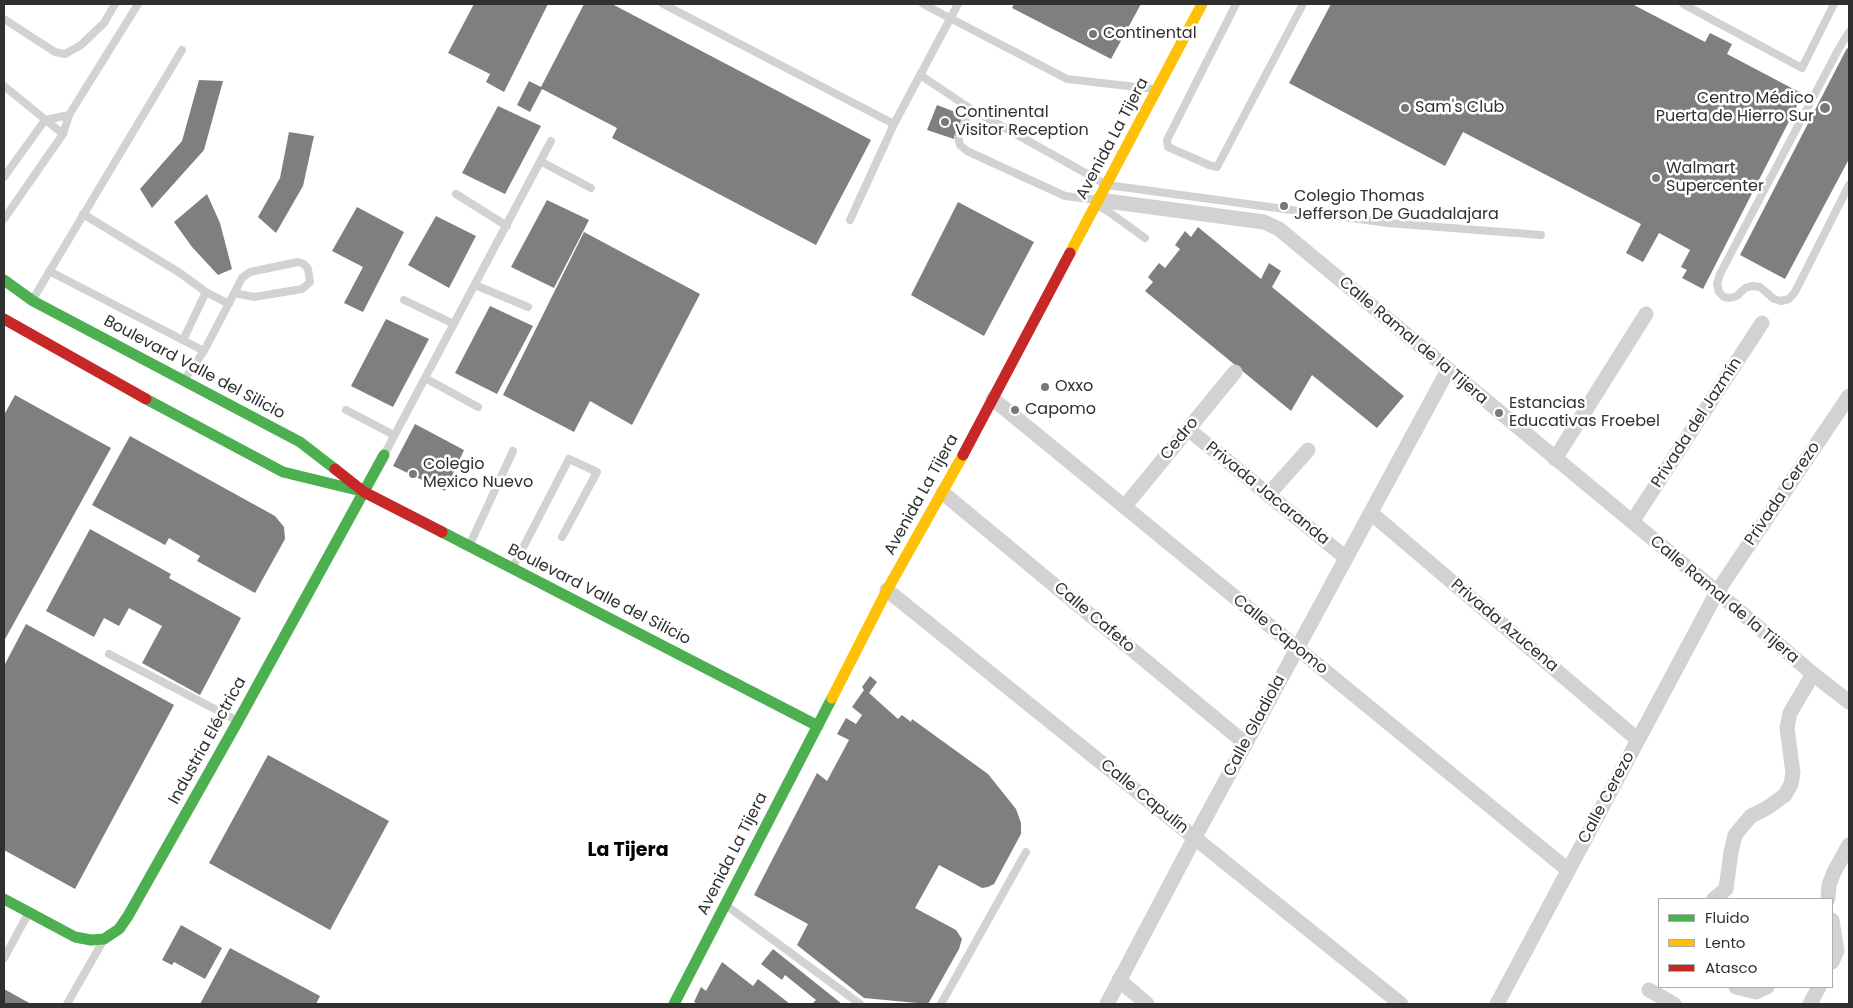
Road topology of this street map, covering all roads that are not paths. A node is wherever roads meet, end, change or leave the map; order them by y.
1 (116, 4) edge
2 (138, 4) edge
3 (663, 4) edge
4 (923, 4) edge
5 (958, 4) edge
6 (1202, 4) edge
7 (1236, 4) edge
8 (1303, 4) edge
9 (1834, 4) edge
10 (1688, 5) edge
11 (950, 18) junction
12 (4, 19) edge
13 (1849, 32) edge
14 (182, 50) dead end
15 (920, 75) junction
16 (4, 86) edge
17 (1157, 89) junction
18 (971, 109) junction
19 (69, 115) junction
20 (45, 120) junction
21 (894, 124) junction
22 (63, 134) junction
23 (551, 141) dead end
24 (540, 161) junction
25 (4, 177) edge
26 (1107, 184) junction
27 (1849, 185) edge
28 (591, 188) dead end
29 (456, 194) dead end
30 (1098, 203) junction
31 (83, 214) junction
32 (4, 219) edge
33 (850, 220) dead end
34 (507, 226) junction
35 (1541, 235) dead end
36 (1145, 238) dead end
37 (49, 271) junction
38 (4, 280) edge
39 (475, 286) junction
40 (206, 292) junction
41 (234, 293) junction
42 (404, 300) dead end
43 (229, 304) junction
44 (528, 307) dead end
45 (29, 308) junction
46 (1646, 314) dead end
47 (4, 319) edge
48 (1762, 323) dead end
49 (454, 324) junction
50 (19, 328) junction
51 (183, 340) junction
52 (204, 352) junction
53 (1448, 370) junction
54 (1235, 372) dead end
55 (425, 378) junction
56 (183, 382) junction
57 (1849, 396) edge
58 (993, 399) junction
59 (478, 407) dead end
60 (346, 410) dead end
61 (1188, 430) junction
62 (394, 435) junction
63 (1308, 450) dead end
64 (513, 451) dead end
65 (384, 455) joint
66 (1554, 458) junction
67 (364, 492) junction
68 (943, 493) junction
69 (1268, 495) junction
70 (1125, 506) junction
71 (1371, 513) junction
72 (1632, 522) junction
73 (562, 537) dead end
74 (469, 546) junction
75 (1346, 558) junction
76 (512, 568) junction
77 (887, 590) junction
78 (1717, 592) junction
79 (1297, 649) junction
80 (109, 654) dead end
81 (1813, 674) junction
82 (1849, 702) edge
83 (238, 721) junction
84 (818, 726) junction
85 (1638, 740) junction
86 (1246, 744) junction
87 (1195, 838) junction
88 (1849, 845) edge
89 (1026, 852) dead end
90 (1568, 870) junction
91 (1725, 896) edge
92 (1828, 898) edge
93 (4, 899) edge
94 (725, 905) junction
95 (29, 912) junction
96 (1833, 925) edge
97 (104, 939) junction
98 (1839, 957) edge
99 (4, 958) edge
100 (1119, 980) junction
101 (1740, 988) edge
102 (1765, 988) edge
103 (1818, 988) edge
104 (1649, 990) dead end
105 (67, 1004) edge
106 (674, 1004) edge
107 (860, 1004) edge
108 (941, 1004) edge
109 (1106, 1004) edge
110 (1147, 1004) edge
111 (1401, 1004) edge
112 (1497, 1004) edge
113 (1674, 1004) edge
114 (1810, 1004) edge

1 - 12 lane
2 - 19 lane
3 - 21 lane
4 - 11 lane
5 - 11 lane
6 - 17 main road, Avenida La Tijera
7 - 8 lane
9 - 10 lane
11 - 15 lane
11 - 17 lane
13 - 27 lane
14 - 31 lane
15 - 18 lane
15 - 21 lane
16 - 20 lane
17 - 26 main road, Avenida La Tijera
18 - 26 lane
18 - 30 lane
19 - 20 lane
19 - 22 lane
20 - 22 lane
20 - 25 lane
21 - 33 lane
22 - 32 lane
23 - 24 lane
24 - 28 lane
24 - 34 lane
26 - 30 main road, Avenida La Tijera
26 - 35 lane
29 - 34 lane
30 - 36 lane
30 - 53 street, Calle Ramal de la Tijera
30 - 58 main road, Avenida La Tijera
31 - 37 lane
31 - 40 lane
34 - 39 lane
37 - 45 lane
37 - 51 lane
38 - 45 main road, Boulevard Valle del Silicio
39 - 44 lane
39 - 49 lane
40 - 43 lane
40 - 51 lane
41 - 41 lane
41 - 43 lane
42 - 49 lane
43 - 52 lane
45 - 50 main road
45 - 56 main road, Boulevard Valle del Silicio
46 - 66 street
47 - 50 main road, Boulevard Valle del Silicio
48 - 72 street, Privada del Jazmín
49 - 55 lane
50 - 67 main road, Boulevard Valle del Silicio
51 - 52 lane
52 - 56 lane
53 - 66 street, Calle Ramal de la Tijera
53 - 71 street, Calle Gladiola
54 - 61 street, Cedro
55 - 59 lane
55 - 62 lane
56 - 67 main road, Boulevard Valle del Silicio
57 - 78 street, Privada Cerezo
58 - 68 main road, Avenida La Tijera
58 - 70 street, Calle Capomo
60 - 62 lane
61 - 69 street, Privada Jacaranda
61 - 70 street, Cedro
62 - 65 lane
63 - 69 street
64 - 74 lane
65 - 67 main road, Industria Eléctrica
66 - 72 street, Calle Ramal de la Tijera
67 - 74 main road, Boulevard Valle del Silicio
67 - 83 main road, Industria Eléctrica
68 - 77 main road, Avenida La Tijera
68 - 86 street, Calle Cafeto
69 - 75 street, Privada Jacaranda
70 - 79 street, Calle Capomo
71 - 75 street, Calle Gladiola
71 - 85 street, Privada Azucena
72 - 78 street, Calle Ramal de la Tijera
73 - 76 lane
74 - 76 main road, Boulevard Valle del Silicio
75 - 79 street, Calle Gladiola
76 - 84 main road, Boulevard Valle del Silicio
77 - 84 main road, Avenida La Tijera
77 - 87 street, Calle Capulín
78 - 81 street, Calle Ramal de la Tijera
78 - 85 street, Calle Cerezo
79 - 86 street, Calle Gladiola
79 - 90 street, Calle Capomo
80 - 83 lane
81 - 82 street, Calle Ramal de la Tijera
81 - 91 street
83 - 97 main road, Industria Eléctrica
84 - 94 main road, Avenida La Tijera
85 - 90 street, Calle Cerezo
86 - 87 street, Calle Gladiola
87 - 100 street, Calle Gladiola
87 - 111 street, Calle Capulín
88 - 92 street
89 - 108 lane
90 - 112 street, Calle Cerezo
93 - 95 main road
94 - 106 main road, Avenida La Tijera
94 - 107 lane
95 - 97 main road
95 - 99 lane
96 - 98 street
97 - 105 lane
100 - 109 street, Calle Gladiola
100 - 110 street
101 - 102 street
103 - 114 street
104 - 113 street

